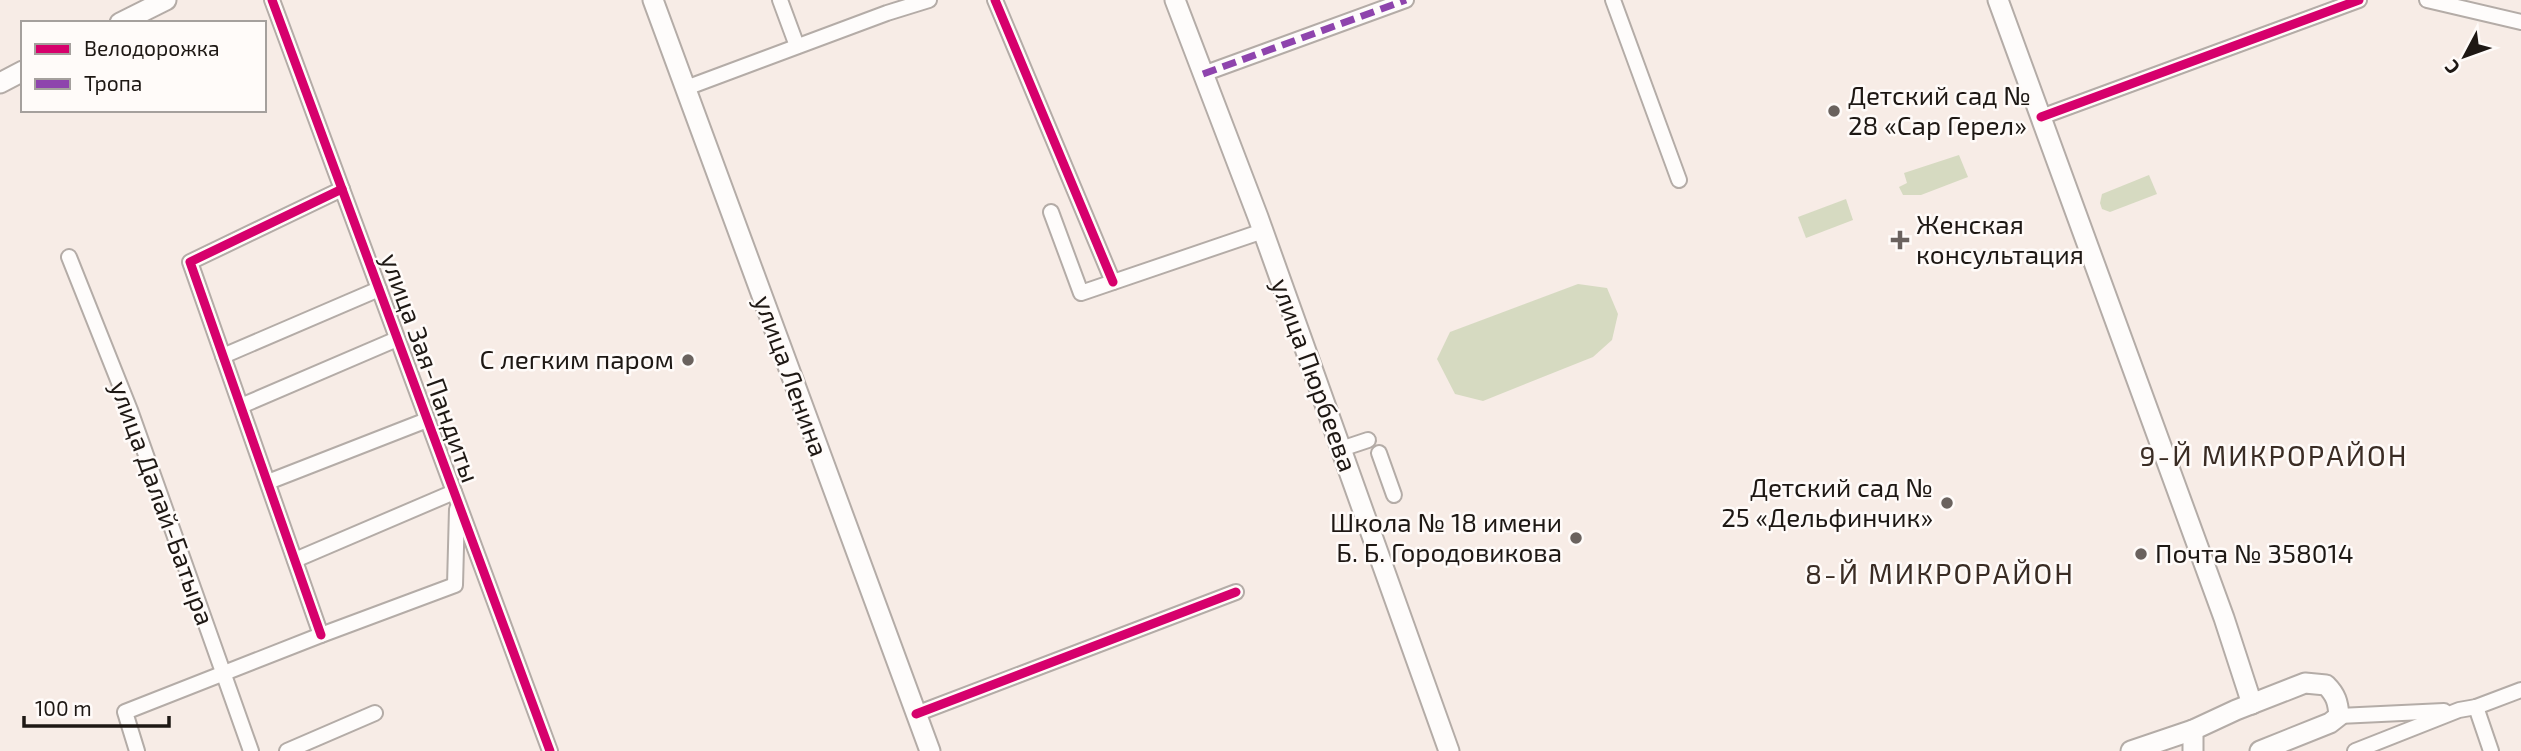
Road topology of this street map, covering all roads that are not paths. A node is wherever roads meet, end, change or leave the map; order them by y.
1 (164, 0) edge
2 (272, 0) edge
3 (653, 0) edge
4 (780, 0) edge
5 (929, 0) edge
6 (995, 0) edge
7 (1175, 0) edge
8 (1406, 0) edge
9 (1613, 0) edge
10 (1998, 0) edge
11 (2359, 0) edge
12 (2427, 0) edge
13 (885, 6) edge
14 (124, 21) edge
15 (2521, 22) edge
16 (797, 46) junction
17 (21, 72) edge
18 (1203, 74) junction
19 (0, 83) edge
20 (686, 88) junction
21 (2040, 117) junction
22 (1679, 180) dead end
23 (342, 189) junction
24 (1051, 212) dead end
25 (1263, 231) junction
26 (69, 257) dead end
27 (1113, 282) junction
28 (379, 289) junction
29 (397, 339) junction
30 (223, 356) junction
31 (241, 406) junction
32 (427, 420) junction
33 (1368, 440) dead end
34 (1341, 449) junction
35 (1379, 453) dead end
36 (268, 482) junction
37 (1394, 495) dead end
38 (456, 497) junction
39 (295, 560) junction
40 (1236, 592) dead end
41 (321, 635) junction
42 (223, 674) junction
43 (2521, 690) edge
44 (2252, 704) junction
45 (2476, 707) junction
46 (2459, 710) junction
47 (375, 713) dead end
48 (916, 714) junction
49 (2339, 716) junction
50 (2375, 716) junction
51 (2193, 730) junction
52 (2383, 740) junction
53 (2268, 749) edge
54 (137, 751) edge
55 (251, 751) edge
56 (286, 751) edge
57 (550, 751) edge
58 (930, 751) edge
59 (1449, 751) edge
60 (2131, 751) edge
61 (2193, 751) edge
62 (2355, 751) edge
63 (2491, 751) edge

1 - 14 main road
2 - 23 street, улица Зая-Пандиты
3 - 20 main road, улица Ленина
4 - 16 street
5 - 13 street
6 - 27 street
7 - 18 main road, улица Пюрбеева
8 - 18 street
9 - 22 street
10 - 21 main road
11 - 21 street
12 - 15 street
13 - 16 street
16 - 20 street
17 - 19 main road
18 - 25 main road, улица Пюрбеева
20 - 48 main road, улица Ленина
21 - 44 main road
23 - 28 street, улица Зая-Пандиты
23 - 30 street
24 - 27 street
25 - 27 street
25 - 34 main road, улица Пюрбеева
26 - 42 street, улица Далай-Батыра
28 - 29 street, улица Зая-Пандиты
28 - 30 street
29 - 31 street
29 - 32 street, улица Зая-Пандиты
30 - 31 street
31 - 36 street
32 - 36 street
32 - 38 street, улица Зая-Пандиты
33 - 34 street
34 - 59 main road, улица Пюрбеева
35 - 37 street
36 - 39 street
38 - 39 street
38 - 41 street
38 - 57 street, улица Зая-Пандиты
39 - 41 street
40 - 48 street
41 - 42 street
42 - 54 street
42 - 55 street, улица Далай-Батыра
43 - 45 street
44 - 49 main road
44 - 51 main road
45 - 46 street
45 - 63 street
46 - 50 street
46 - 52 street
47 - 56 street
48 - 58 main road, улица Ленина
49 - 50 street
49 - 53 main road
50 - 52 street
51 - 60 main road
51 - 61 main road
52 - 62 street

